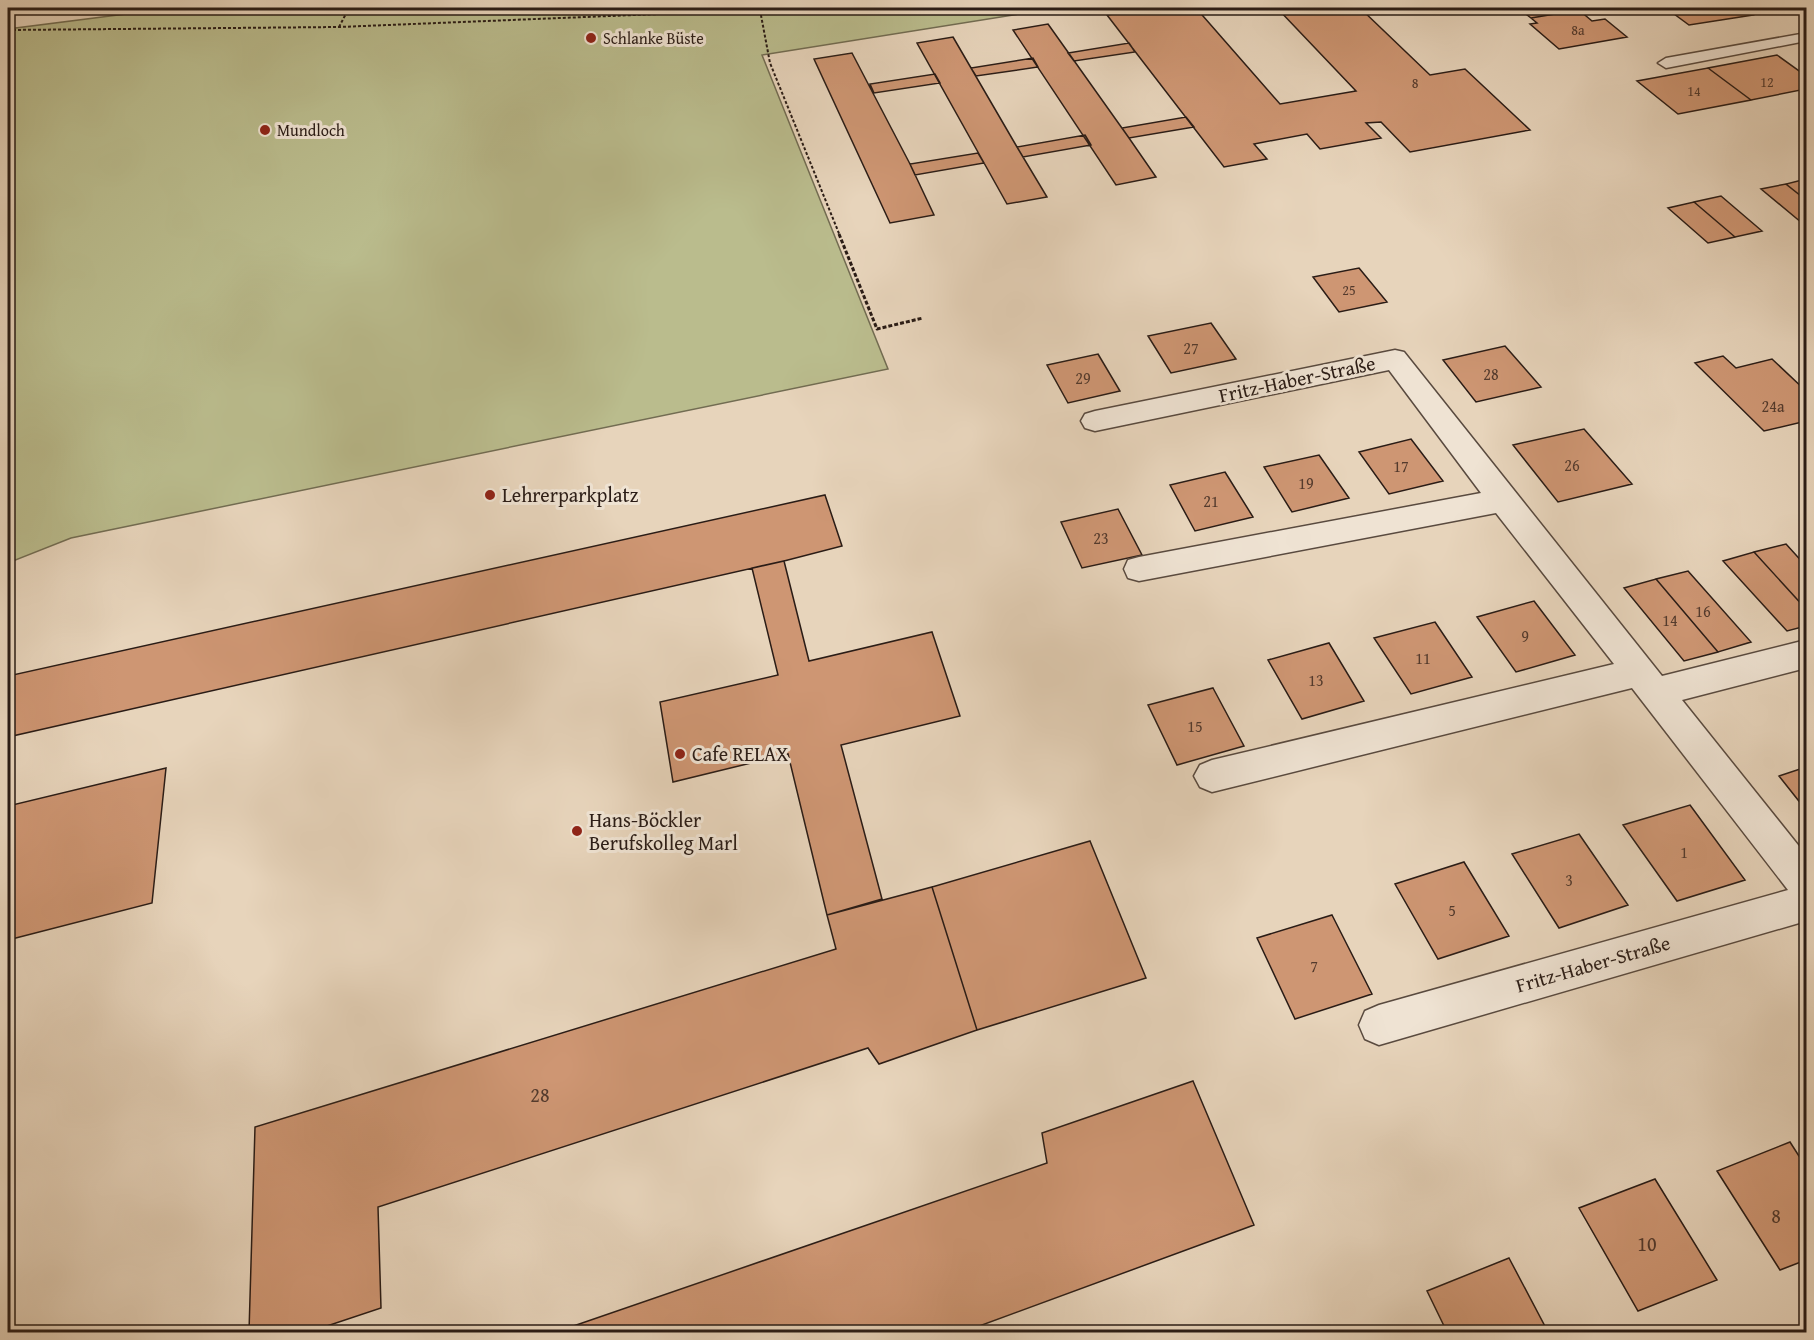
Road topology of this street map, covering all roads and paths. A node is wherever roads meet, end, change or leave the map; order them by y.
1 (349, 8) edge
2 (894, 8) edge
3 (760, 10) junction
4 (339, 27) junction
5 (8, 30) edge
6 (1806, 37) edge
7 (1666, 63) dead end
8 (923, 318) dead end
9 (1095, 421) dead end
10 (1503, 500) junction
11 (1139, 569) dead end
12 (1806, 654) edge
13 (1649, 682) junction
14 (1212, 776) dead end
15 (1806, 882) edge
16 (1806, 903) edge
17 (1379, 1025) dead end

1 - 4 path
2 - 3 path
3 - 4 path
3 - 8 path
4 - 5 path
6 - 7 lane
9 - 10 street, Fritz-Haber-Straße
10 - 11 street
10 - 13 street, Fritz-Haber-Straße
12 - 13 street
13 - 14 street
13 - 15 street, Fritz-Haber-Straße
16 - 17 street, Fritz-Haber-Straße

